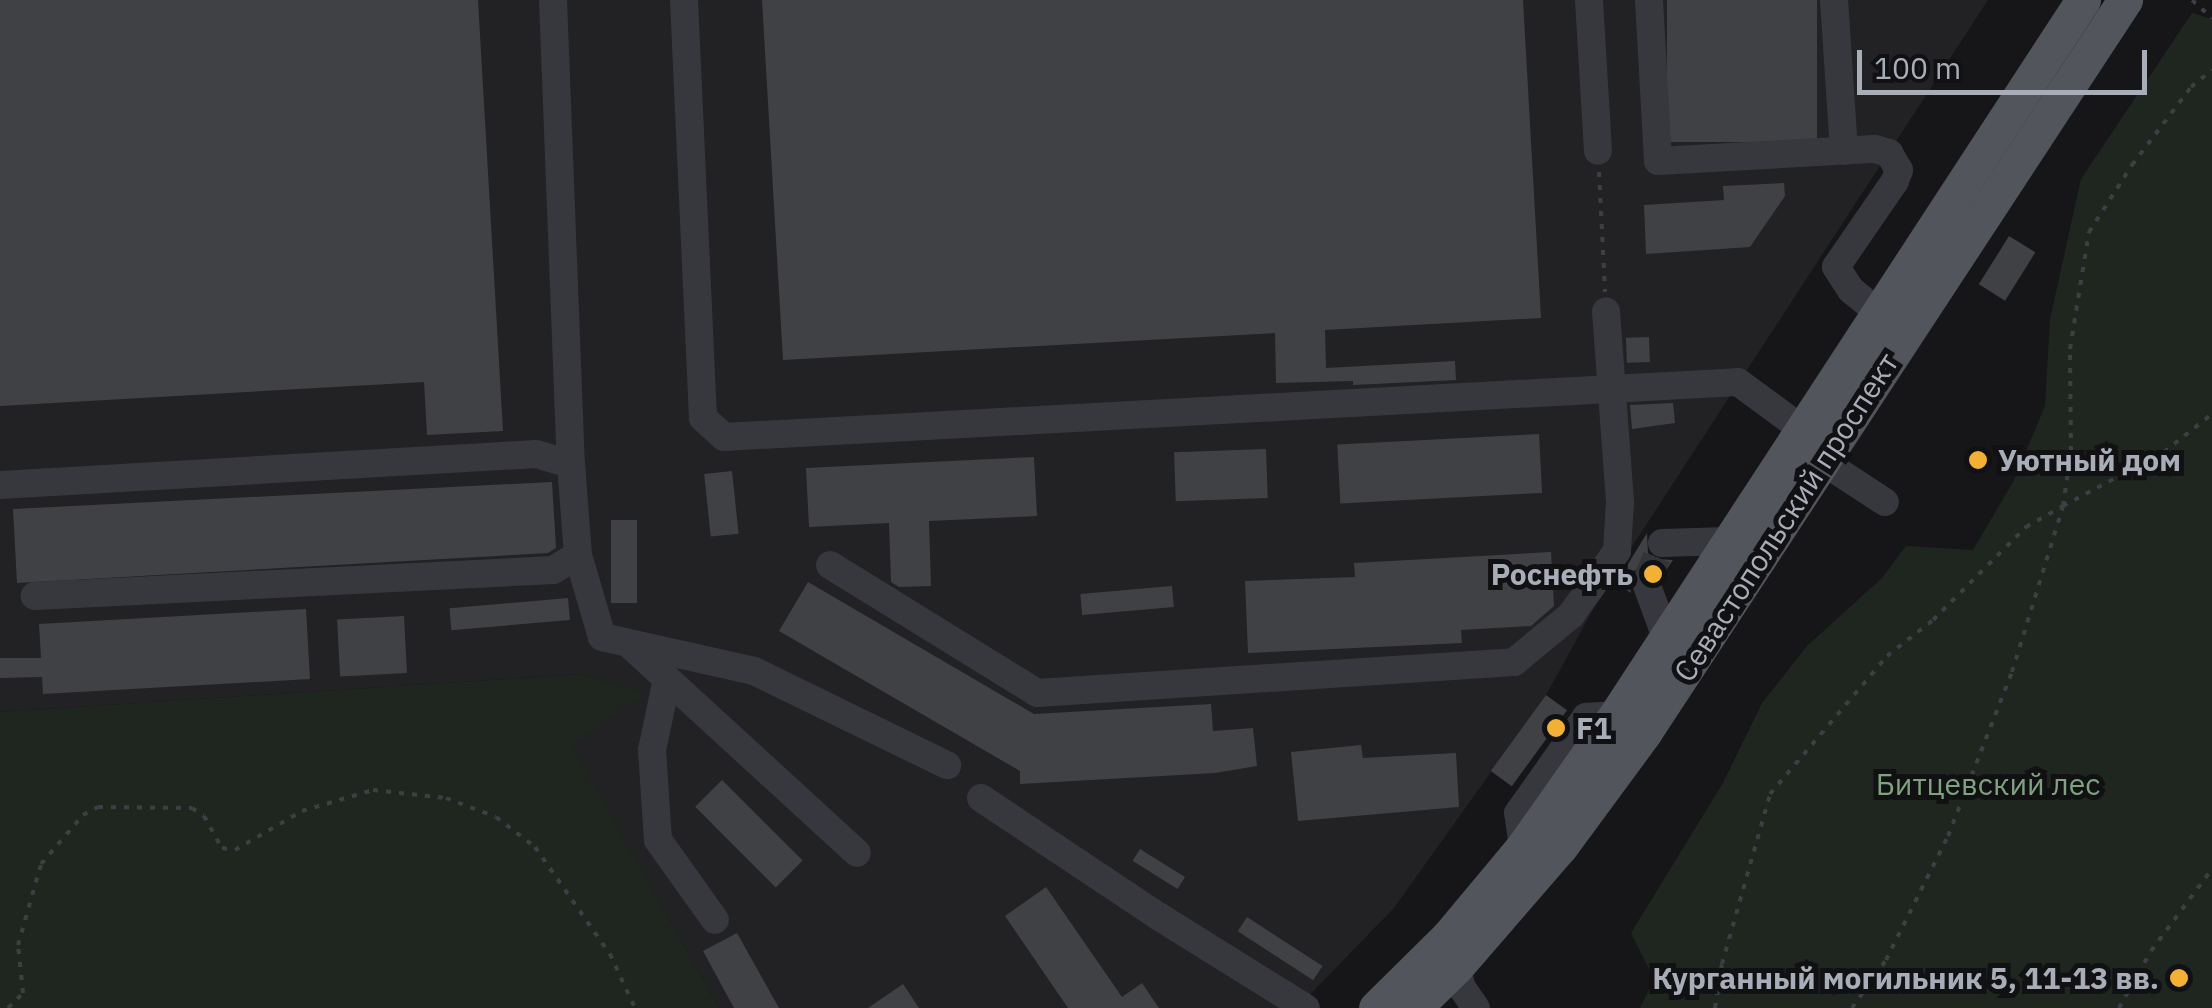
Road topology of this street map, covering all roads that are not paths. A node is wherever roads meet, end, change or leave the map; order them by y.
1 (553, 0) edge
2 (684, 0) edge
3 (1589, 0) edge
4 (1649, 0) edge
5 (1834, 0) edge
6 (2083, 0) edge
7 (2125, 0) edge
8 (1598, 151) road end
9 (1844, 151) junction
10 (1606, 312) road end
11 (1878, 312) junction
12 (1612, 389) junction
13 (1802, 429) junction
14 (1822, 461) junction
15 (571, 464) junction
16 (0, 486) edge
17 (1886, 502) dead end
18 (1730, 541) junction
19 (1662, 543) dead end
20 (578, 555) junction
21 (830, 565) dead end
22 (1646, 583) tunnel mouth
23 (35, 596) dead end
24 (1666, 637) junction
25 (628, 642) junction
26 (667, 678) junction
27 (947, 765) dead end
28 (981, 798) dead end
29 (857, 853) dead end
30 (716, 920) dead end
31 (1456, 967) junction
32 (1306, 1008) edge
33 (1376, 1008) edge
34 (1414, 1008) edge
35 (1476, 1008) edge

1 - 15 lane
2 - 12 lane
3 - 8 lane
4 - 9 lane
5 - 9 lane
6 - 11 main road, Севастопольский проспект
7 - 14 main road, Севастопольский проспект
9 - 11 lane
10 - 12 lane
11 - 13 main road, Севастопольский проспект
12 - 13 lane
12 - 21 lane
13 - 18 main road, Севастопольский проспект
14 - 17 lane
14 - 31 main road, Севастопольский проспект
15 - 16 lane
15 - 20 lane
18 - 19 lane
18 - 24 main road, Севастопольский проспект
20 - 23 lane
20 - 25 lane
22 - 24 lane
24 - 33 main road, Севастопольский проспект
25 - 26 lane
25 - 27 lane
26 - 29 lane
26 - 30 lane
28 - 32 lane
31 - 34 main road, Севастопольский проспект
31 - 35 lane

